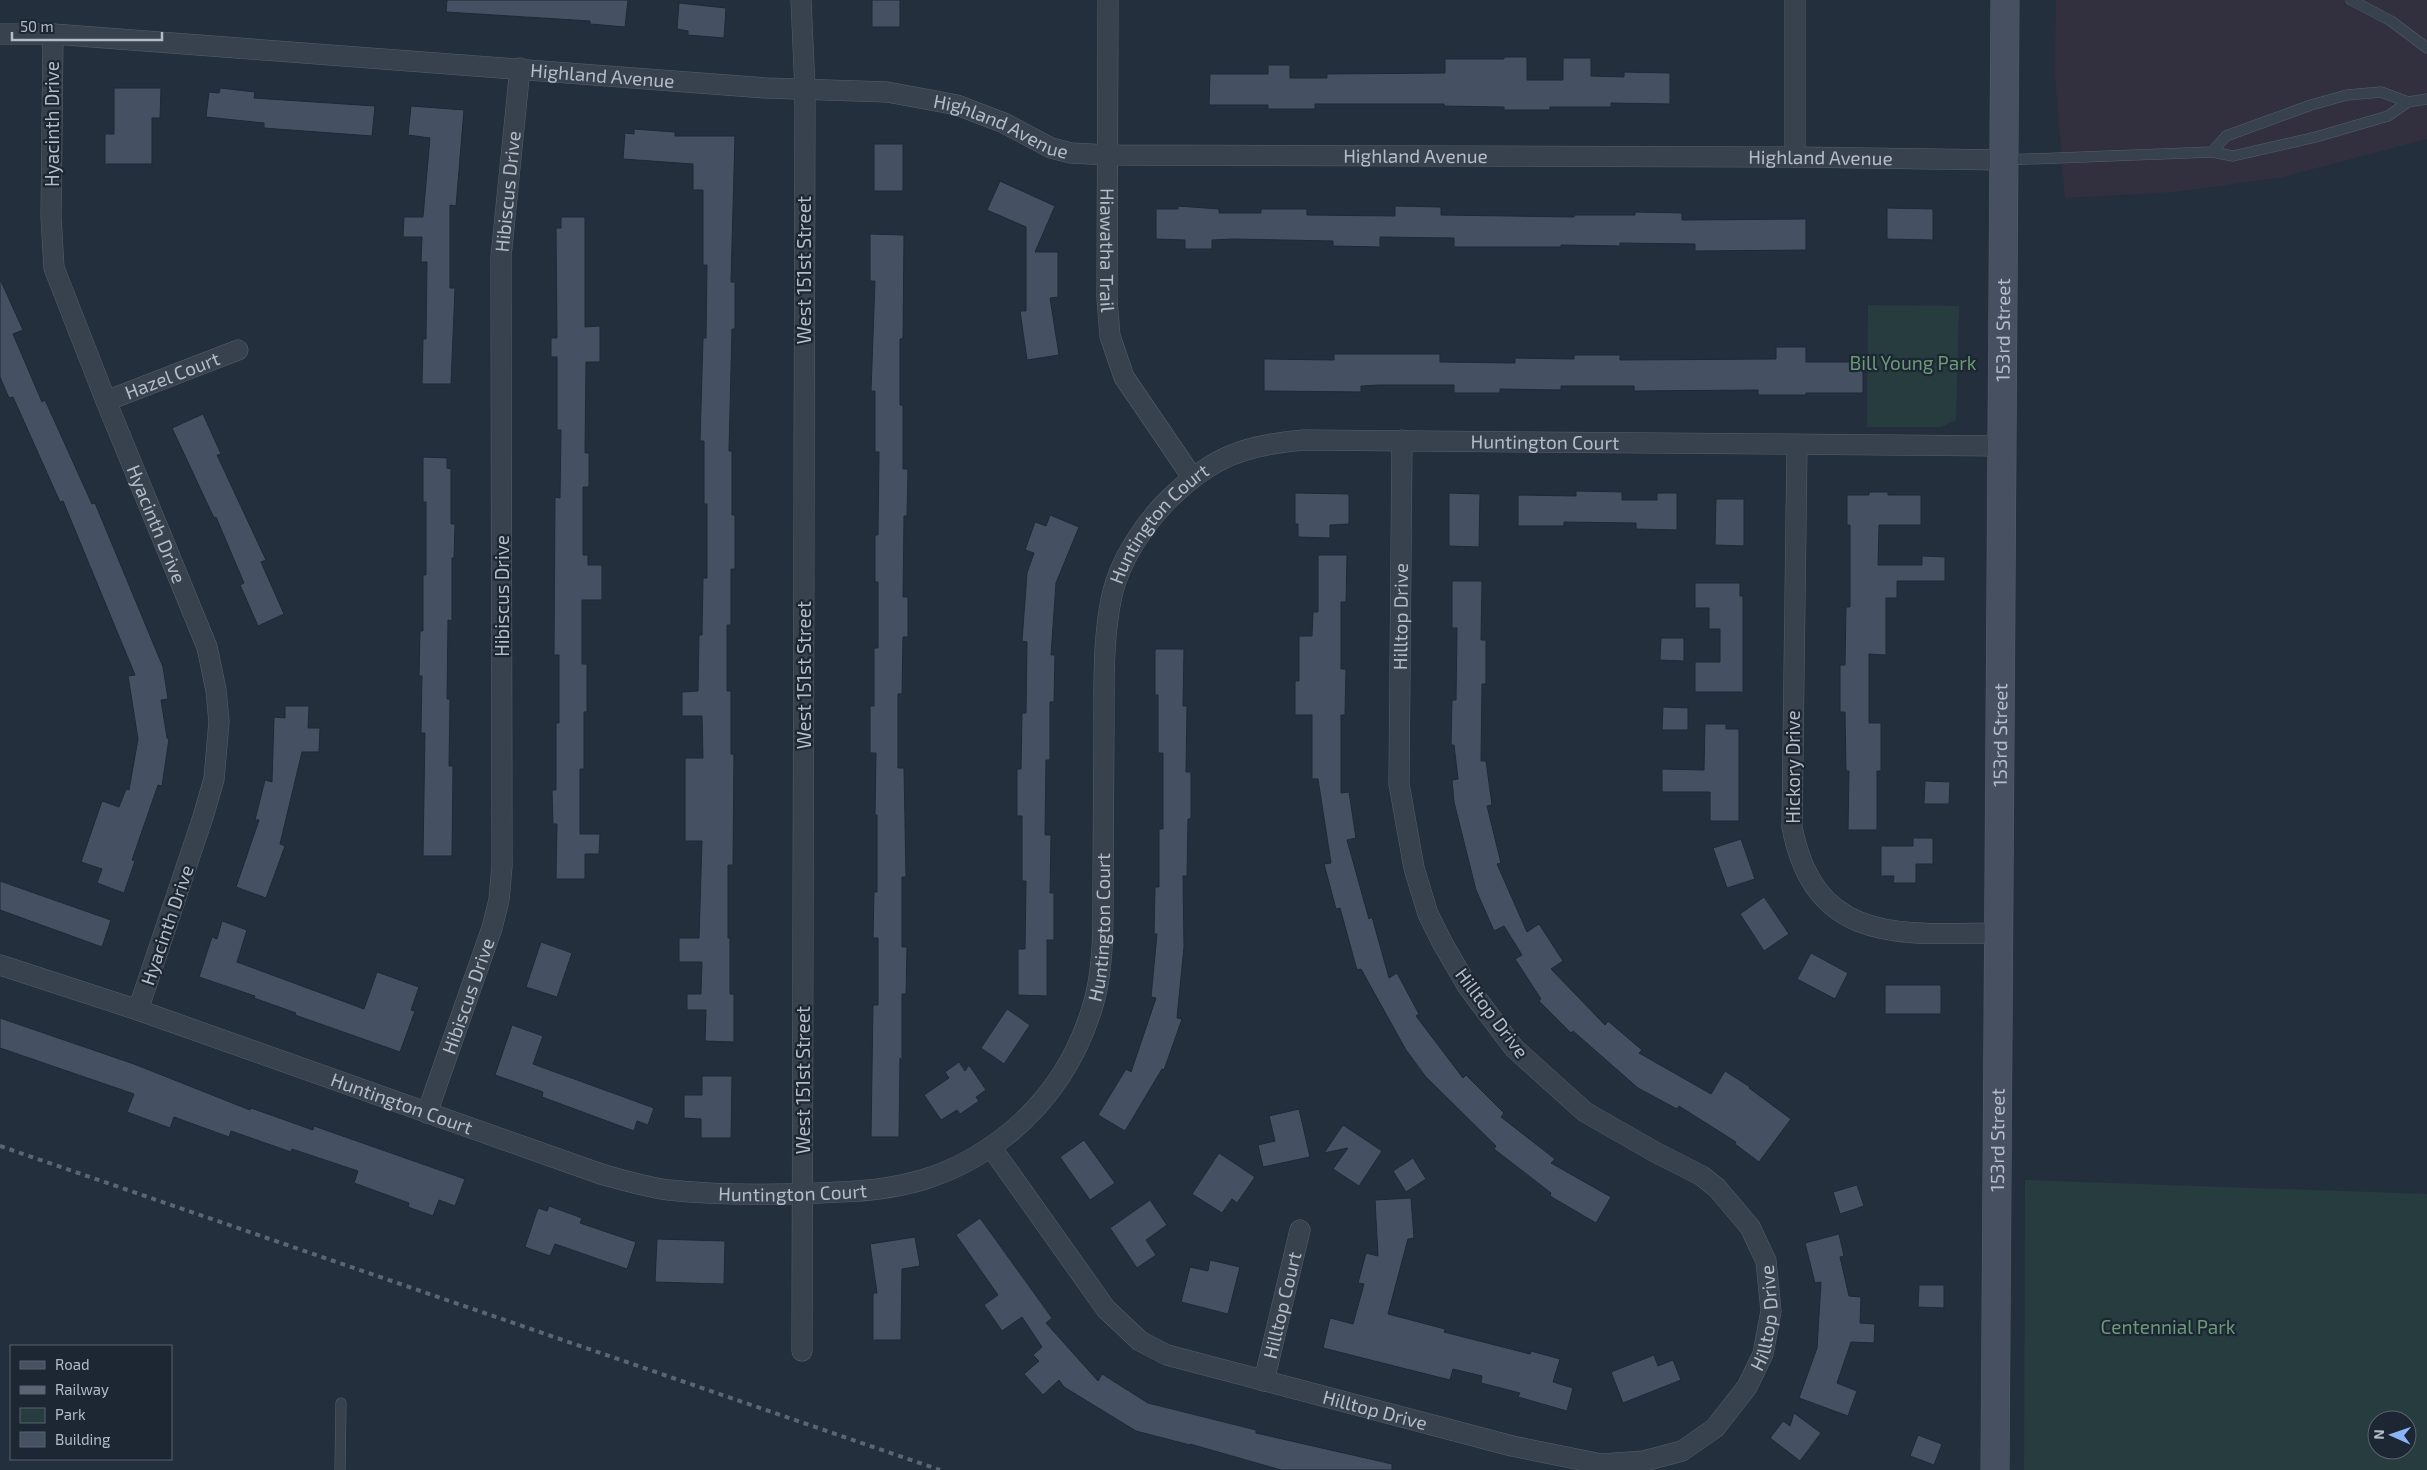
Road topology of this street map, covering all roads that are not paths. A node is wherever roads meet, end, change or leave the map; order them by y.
1 (802, 0) edge
2 (1108, 0) edge
3 (1795, 0) edge
4 (2005, 0) edge
5 (2351, 0) edge
6 (0, 34) edge
7 (53, 34) junction
8 (2427, 48) edge
9 (520, 68) junction
10 (805, 90) junction
11 (2427, 99) edge
12 (2408, 102) junction
13 (2212, 152) junction
14 (1108, 155) junction
15 (1795, 157) junction
16 (2003, 160) junction
17 (238, 350) dead end
18 (106, 401) junction
19 (1402, 440) junction
20 (1797, 446) junction
21 (2000, 446) junction
22 (1192, 477) junction
23 (1997, 933) junction
24 (0, 965) edge
25 (138, 1010) junction
26 (427, 1112) junction
27 (991, 1147) junction
28 (803, 1194) junction
29 (1300, 1230) dead end
30 (802, 1351) dead end
31 (1264, 1381) junction
32 (341, 1402) dead end
33 (340, 1470) edge
34 (1995, 1470) edge

1 - 10 street, West 151st Street
2 - 14 street, Hiawatha Trail
3 - 15 street
4 - 16 street, 153rd Street
5 - 8 lane
6 - 7 street, Highland Avenue
7 - 9 street, Highland Avenue
7 - 18 street, Hyacinth Drive
9 - 10 street, Highland Avenue
9 - 26 street, Hibiscus Drive
10 - 14 street, Highland Avenue
10 - 28 street, West 151st Street
11 - 12 lane
12 - 13 lane
12 - 13 lane
13 - 16 lane
14 - 15 street, Highland Avenue
14 - 22 street, Hiawatha Trail
15 - 16 street, Highland Avenue
16 - 21 street, 153rd Street
17 - 18 street, Hazel Court
18 - 25 street, Hyacinth Drive
19 - 20 street, Huntington Court
19 - 22 street, Huntington Court
19 - 31 street, Hilltop Drive
20 - 21 street, Huntington Court
20 - 23 street, Hickory Drive
21 - 23 street, 153rd Street
22 - 27 street, Huntington Court
23 - 34 street, 153rd Street
24 - 25 street, Huntington Court
25 - 26 street, Huntington Court
26 - 28 street, Huntington Court
27 - 28 street, Huntington Court
27 - 31 street, Hilltop Drive
28 - 30 street, West 151st Street
29 - 31 street, Hilltop Court
32 - 33 lane

